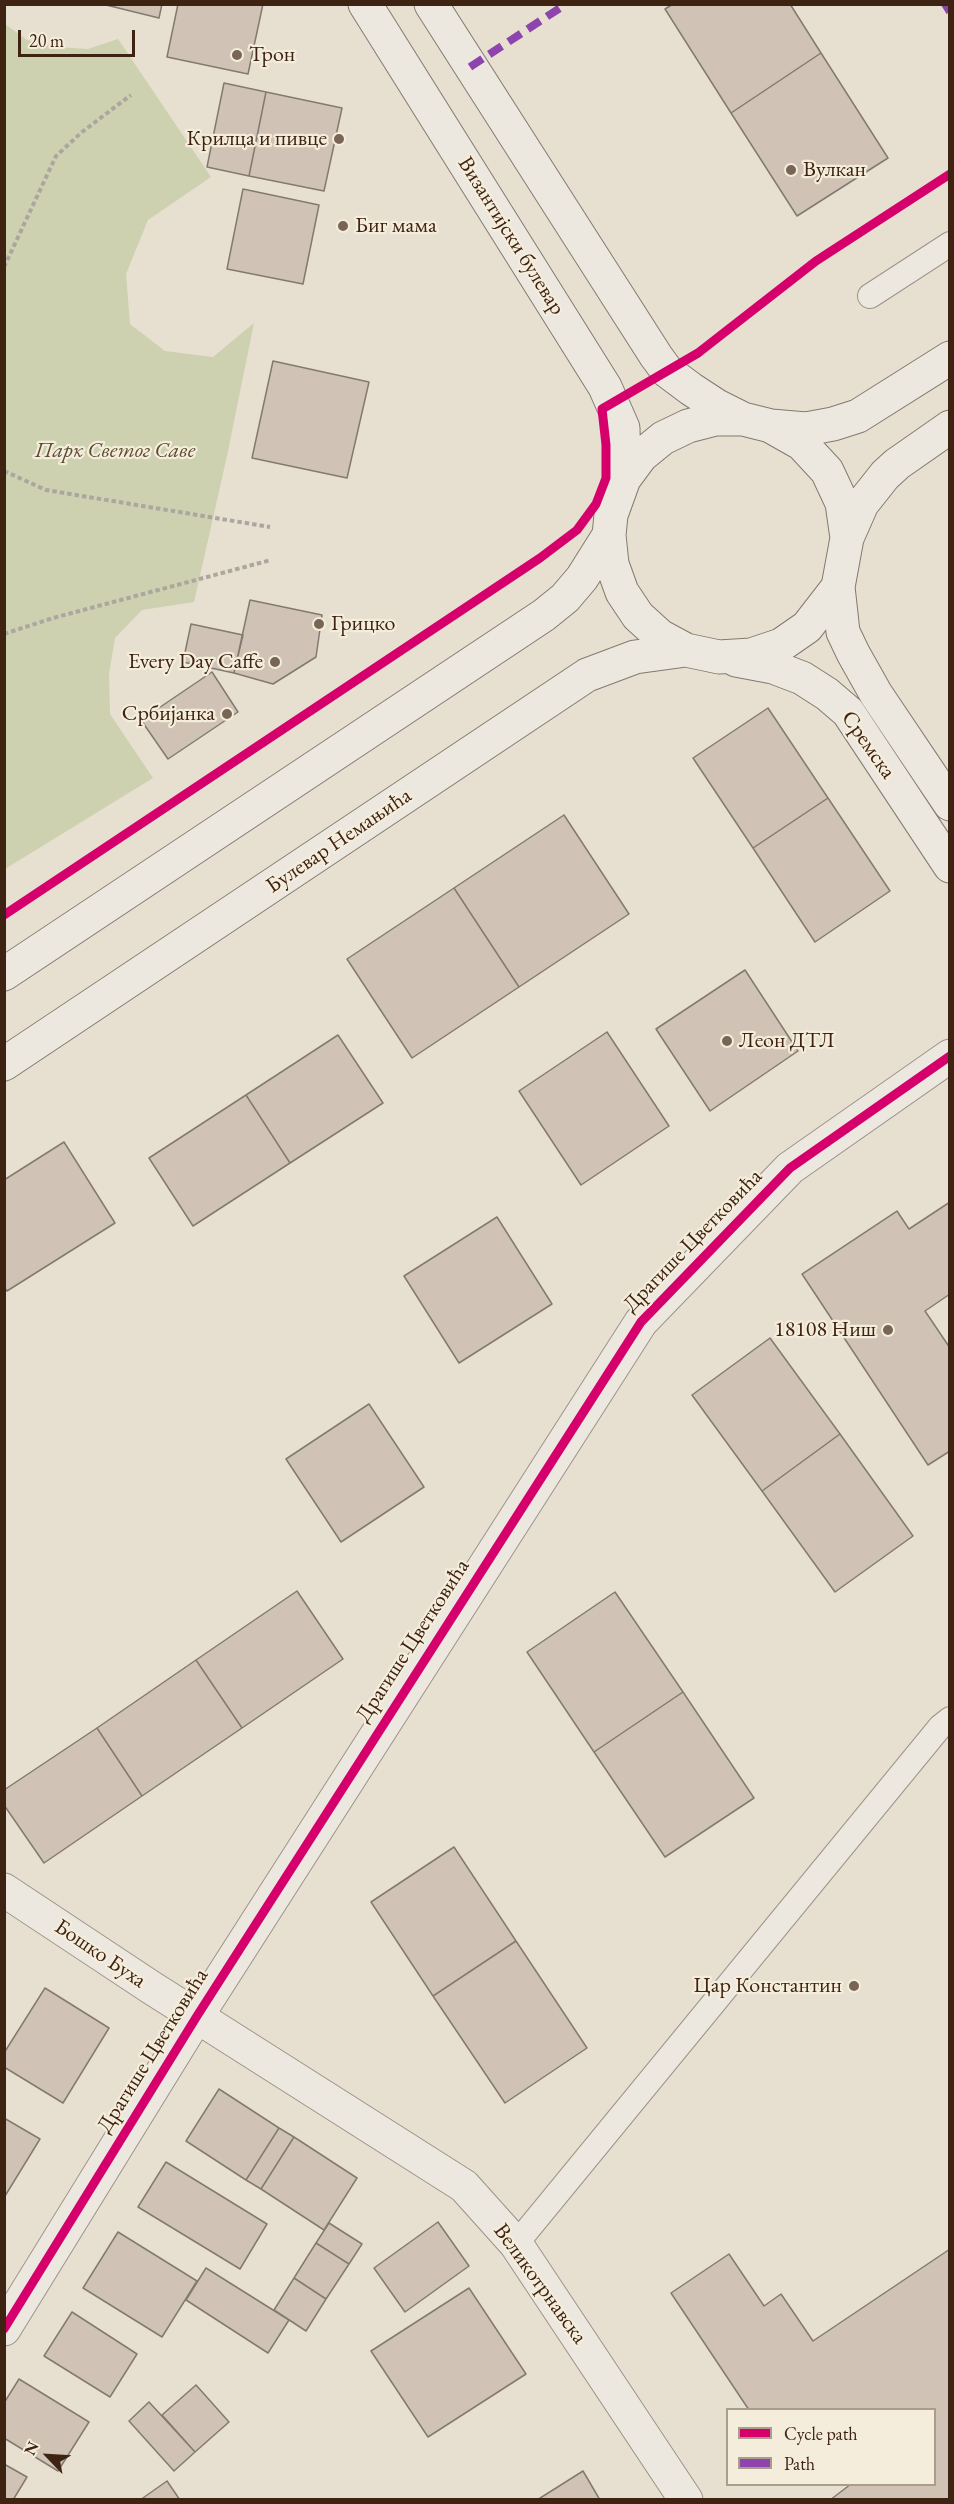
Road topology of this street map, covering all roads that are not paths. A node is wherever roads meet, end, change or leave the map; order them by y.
1 (365, 4) edge
2 (430, 4) edge
3 (950, 244) edge
4 (870, 296) dead end
5 (950, 358) edge
6 (757, 423) junction
7 (950, 428) edge
8 (624, 479) junction
9 (609, 535) junction
10 (847, 538) junction
11 (838, 587) junction
12 (686, 650) junction
13 (719, 657) junction
14 (950, 804) edge
15 (950, 866) edge
16 (4, 974) edge
17 (950, 1056) edge
18 (4, 1064) edge
19 (950, 1719) edge
20 (4, 1890) edge
21 (197, 2016) junction
22 (516, 2244) junction
23 (4, 2329) edge
24 (686, 2499) edge

1 - 8 street, Византијски булевар
2 - 6 street
3 - 4 lane
5 - 6 street, Булевар Немањића
6 - 8 street, Булевар Немањића
6 - 10 street, Булевар Немањића
7 - 10 street, Булевар Немањића
8 - 9 street, Булевар Немањића
9 - 12 street, Булевар Немањића
9 - 16 street, Булевар Немањића
10 - 11 street, Булевар Немањића
11 - 13 street, Булевар Немањића
11 - 14 street, Сремска
12 - 13 street, Булевар Немањића
12 - 18 street, Булевар Немањића
13 - 15 street, Сремска
17 - 21 street, Драгише Цветковића
19 - 22 lane
20 - 21 street, Бошко Буха
21 - 22 street, Великотрнавска
21 - 23 street, Драгише Цветковића
22 - 24 street, Великотрнавска

